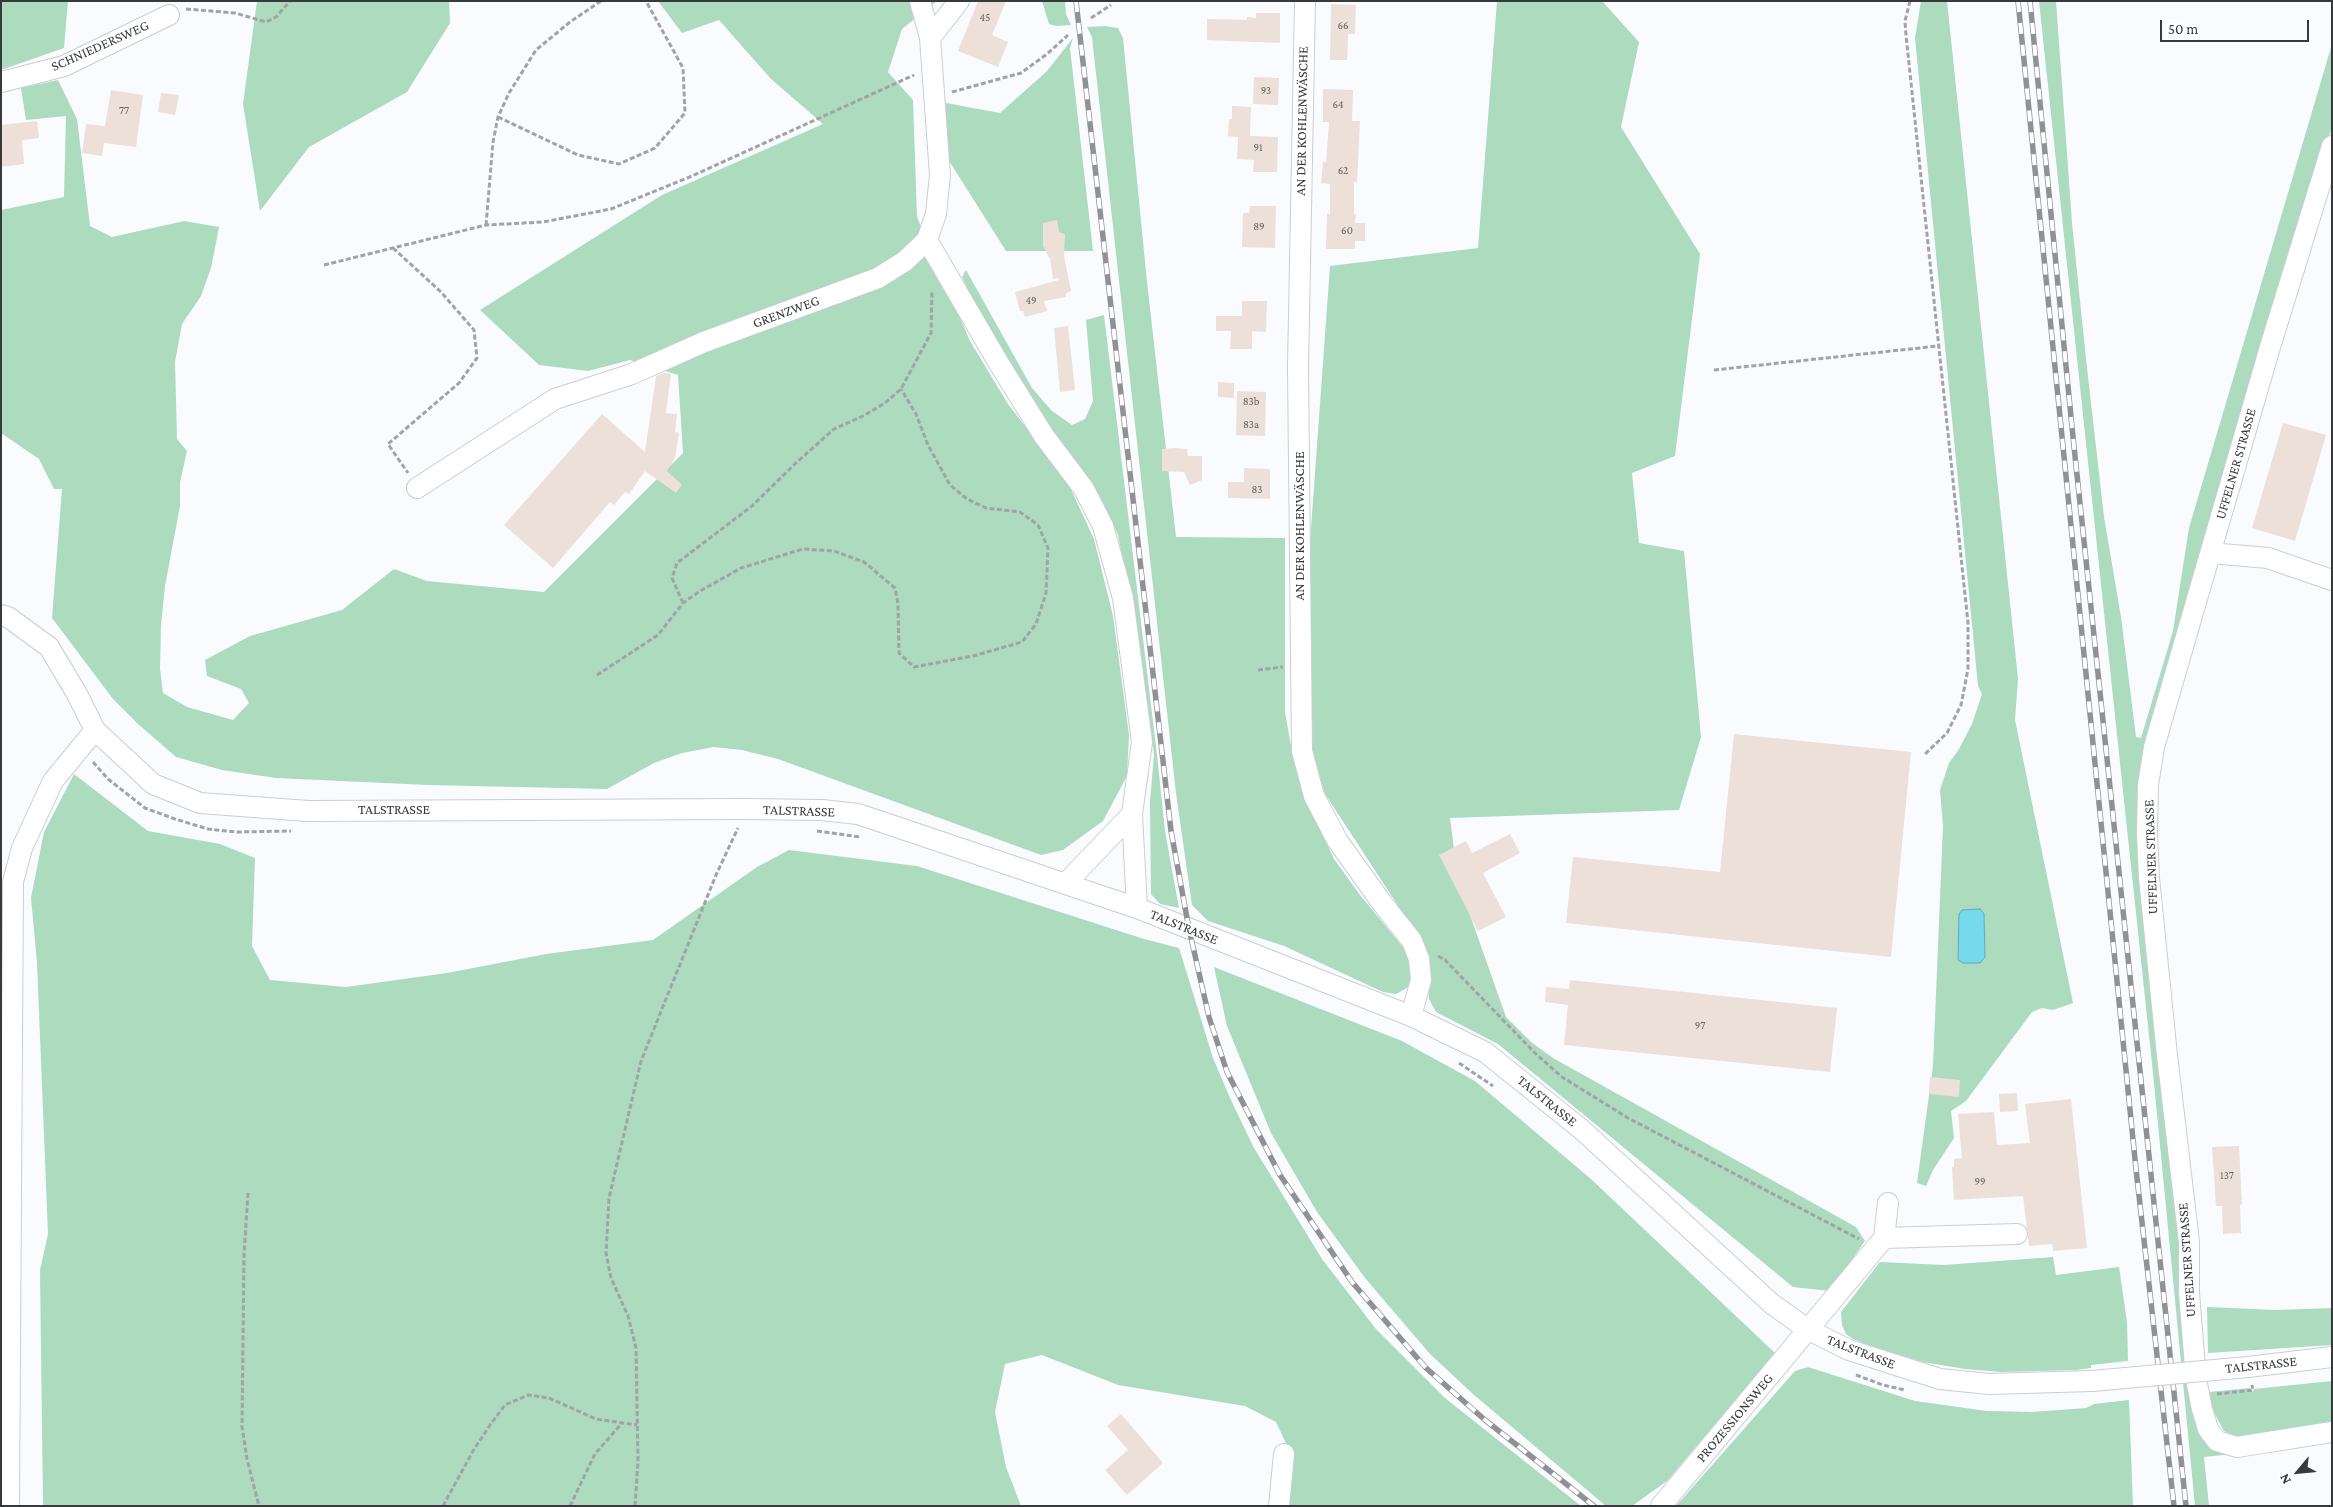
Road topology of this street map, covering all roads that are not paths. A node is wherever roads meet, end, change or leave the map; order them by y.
1 (920, 1) edge
2 (959, 1) edge
3 (1305, 1) edge
4 (176, 12) road end
5 (930, 38) junction
6 (1, 82) edge
7 (2332, 146) edge
8 (927, 240) junction
9 (417, 488) road end
10 (2210, 553) junction
11 (2332, 580) edge
12 (1, 615) edge
13 (95, 730) junction
14 (1132, 814) junction
15 (1066, 884) junction
16 (1138, 908) junction
17 (1411, 1016) junction
18 (1888, 1203) dead end
19 (2017, 1234) dead end
20 (1880, 1243) junction
21 (1807, 1329) junction
22 (2332, 1357) edge
23 (2332, 1432) edge
24 (1284, 1454) dead end
25 (10, 1506) edge
26 (1279, 1506) edge
27 (1661, 1506) edge

1 - 5 street, GRENZWEG
2 - 5 street
3 - 17 street, AN DER KOHLENWÄSCHE
4 - 6 street, SCHNIEDERSWEG
5 - 8 street, GRENZWEG
7 - 10 street, UFFELNER STRASSE
8 - 9 street, GRENZWEG
8 - 14 street
10 - 11 street
10 - 23 street, UFFELNER STRASSE
12 - 13 street, TALSTRASSE
13 - 15 street, TALSTRASSE
13 - 25 street
14 - 15 street
14 - 16 street
15 - 16 street, TALSTRASSE
16 - 17 street, TALSTRASSE
17 - 21 street, TALSTRASSE
18 - 20 street
19 - 20 street
20 - 21 street, PROZESSIONSWEG
21 - 22 street, TALSTRASSE, bridge
21 - 27 street, PROZESSIONSWEG
24 - 26 street

